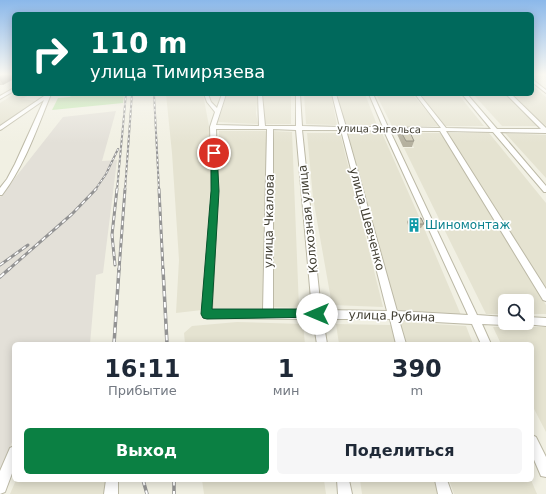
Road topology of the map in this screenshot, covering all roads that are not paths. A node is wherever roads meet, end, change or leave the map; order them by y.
1 (45, 97) edge
2 (48, 97) edge
3 (207, 97) edge
4 (223, 97) edge
5 (261, 97) edge
6 (298, 97) edge
7 (335, 97) edge
8 (372, 97) edge
9 (419, 97) edge
10 (467, 97) edge
11 (511, 97) edge
12 (218, 112) junction
13 (213, 127) junction
14 (0, 128) edge
15 (266, 128) junction
16 (299, 129) junction
17 (342, 129) junction
18 (386, 129) junction
19 (444, 130) junction
20 (494, 130) junction
21 (546, 131) edge
22 (546, 190) edge
23 (0, 193) edge
24 (546, 297) edge
25 (268, 314) junction
26 (317, 314) junction
27 (392, 315) junction
28 (474, 320) junction
29 (498, 321) edge
30 (534, 321) edge
31 (546, 322) edge
32 (322, 342) edge
33 (400, 342) edge
34 (485, 342) edge
35 (534, 445) edge
36 (12, 457) edge
37 (546, 471) edge
38 (112, 482) edge
39 (343, 482) edge
40 (442, 482) edge
41 (0, 487) edge
42 (111, 494) edge
43 (345, 494) edge
44 (445, 494) edge

1 - 14 street
2 - 23 street
3 - 12 street
4 - 12 street
5 - 15 street, улица Чкалова
6 - 16 street, Колхозная улица
7 - 17 street, улица Шевченко
8 - 18 street
9 - 19 street
10 - 20 street
11 - 21 street
12 - 13 street
13 - 15 street, улица Энгельса
13 - 25 street, улица Рубина
15 - 16 street, улица Энгельса
15 - 25 street, улица Чкалова
16 - 17 street, улица Энгельса
16 - 26 street, Колхозная улица
17 - 18 street, улица Энгельса
17 - 27 street, улица Шевченко
18 - 19 street, улица Энгельса
18 - 28 street
19 - 20 street, улица Энгельса
19 - 24 street
20 - 21 street, улица Энгельса
20 - 22 street
25 - 26 street, улица Рубина
26 - 27 street, улица Рубина
26 - 32 street, Колхозная улица
27 - 28 street, улица Рубина
27 - 33 street, улица Шевченко
28 - 29 street, улица Рубина
28 - 34 street
30 - 31 street
35 - 37 street
36 - 41 street
38 - 42 street
39 - 43 street
40 - 44 street

